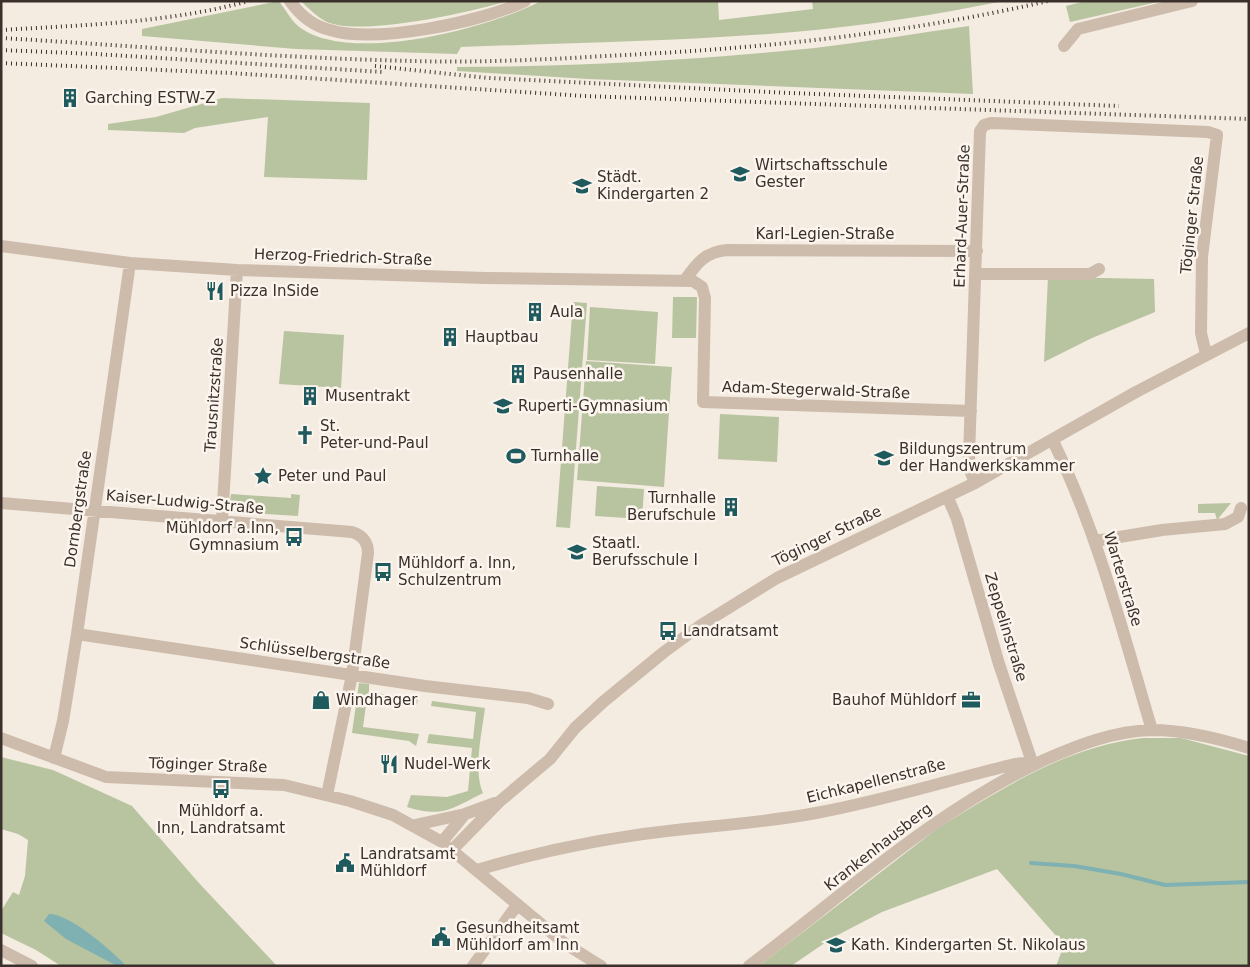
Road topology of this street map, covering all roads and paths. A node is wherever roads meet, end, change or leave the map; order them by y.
1 (290, 1) edge
2 (525, 1) edge
3 (1192, 1) edge
4 (1064, 46) dead end
5 (1160, 130) joint
6 (1, 246) edge
7 (977, 251) junction
8 (130, 263) junction
9 (1100, 269) dead end
10 (238, 270) junction
11 (977, 274) junction
12 (685, 280) junction
13 (1249, 333) edge
14 (1206, 354) junction
15 (971, 411) junction
16 (1053, 441) junction
17 (975, 484) junction
18 (948, 498) junction
19 (1, 503) edge
20 (1241, 508) dead end
21 (94, 511) junction
22 (222, 521) junction
23 (1095, 541) junction
24 (77, 634) junction
25 (352, 675) junction
26 (548, 704) dead end
27 (1152, 730) junction
28 (1, 738) edge
29 (1249, 748) edge
30 (54, 758) junction
31 (1033, 765) junction
32 (327, 795) junction
33 (500, 802) junction
34 (465, 814) junction
35 (415, 825) junction
36 (447, 846) junction
37 (477, 870) junction
38 (517, 905) junction
39 (1, 950) edge
40 (32, 966) edge
41 (473, 966) edge
42 (600, 966) edge
43 (749, 966) edge

1 - 2 street
3 - 4 street
5 - 7 street, Erhard-Auer-Straße
5 - 14 street, Töginger Straße
6 - 8 street, Herzog-Friedrich-Straße
7 - 11 street, Erhard-Auer-Straße
7 - 12 street, Karl-Legien-Straße
8 - 10 street, Herzog-Friedrich-Straße
8 - 21 street, Dornbergstraße
9 - 11 street
10 - 12 street, Herzog-Friedrich-Straße
10 - 22 street, Trausnitzstraße
11 - 15 street, Erhard-Auer-Straße
12 - 15 street, Adam-Stegerwald-Straße
13 - 14 street, Töginger Straße
14 - 16 street, Töginger Straße
15 - 17 street, Erhard-Auer-Straße
16 - 17 street, Töginger Straße
16 - 23 street, Warterstraße
17 - 18 street, Töginger Straße
18 - 31 street, Zeppelinstraße
18 - 33 street, Töginger Straße
19 - 21 street, Kaiser-Ludwig-Straße
20 - 23 street
21 - 22 street, Kaiser-Ludwig-Straße
21 - 24 street, Dornbergstraße
22 - 25 street, Kaiser-Ludwig-Straße
23 - 27 street, Warterstraße
24 - 25 street, Schlüsselbergstraße
24 - 30 street, Dornbergstraße
25 - 26 street, Schlüsselbergstraße
25 - 32 street
27 - 29 street, Eichkapellenstraße
27 - 31 street, Eichkapellenstraße
28 - 30 street, Töginger Straße
30 - 32 street, Töginger Straße
31 - 37 street, Eichkapellenstraße
31 - 43 street, Krankenhausberg
32 - 35 street, Töginger Straße
33 - 34 street, Töginger Straße
33 - 36 street, Töginger Straße
34 - 35 street, Töginger Straße
34 - 36 street
35 - 36 street, Töginger Straße
36 - 37 street
37 - 38 street
38 - 41 street
38 - 42 street
39 - 40 street

